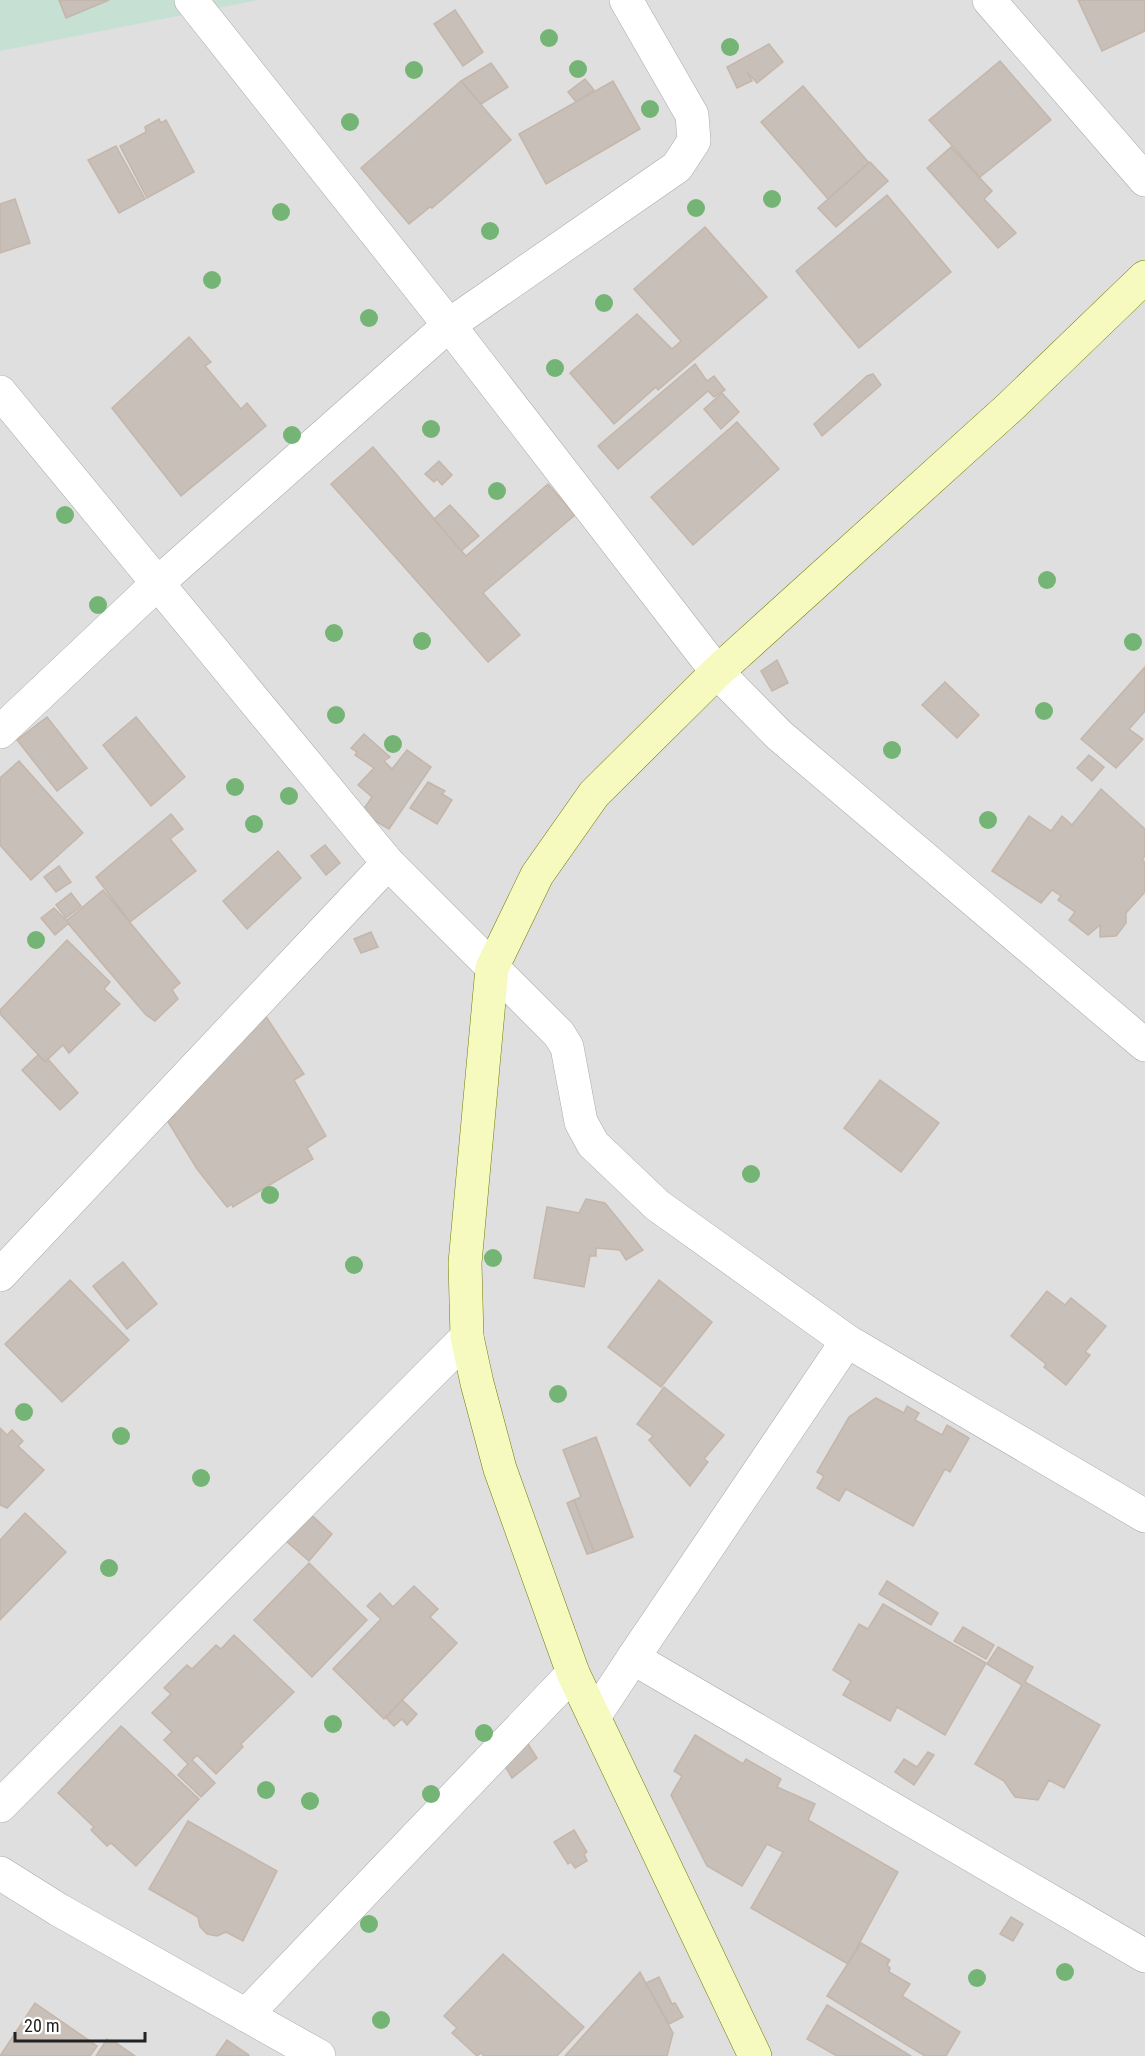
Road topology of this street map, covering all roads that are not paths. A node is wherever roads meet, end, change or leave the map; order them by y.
1 (191, 0) edge
2 (626, 0) edge
3 (989, 0) edge
4 (1145, 180) edge
5 (1145, 277) edge
6 (449, 325) junction
7 (0, 392) edge
8 (159, 582) junction
9 (717, 672) junction
10 (0, 732) edge
11 (388, 863) junction
12 (492, 968) junction
13 (1141, 1033) edge
14 (4, 1263) edge
15 (467, 1337) junction
16 (847, 1341) junction
17 (1145, 1516) edge
18 (633, 1658) junction
19 (573, 1673) junction
20 (594, 1717) junction
21 (0, 1806) edge
22 (0, 1873) edge
23 (1145, 1956) edge
24 (246, 2014) junction
25 (319, 2056) edge
26 (755, 2056) edge

1 - 6 street
2 - 6 street
3 - 4 street
5 - 9 main road
6 - 8 street
6 - 9 street
7 - 8 street
8 - 10 street
8 - 11 street
9 - 12 main road
9 - 13 street
11 - 12 street
11 - 14 street
12 - 15 main road
12 - 16 street
15 - 19 main road
15 - 21 street
16 - 17 street
16 - 18 street
18 - 20 street
18 - 23 street
19 - 20 main road
19 - 24 street
20 - 26 main road
22 - 24 street
24 - 25 street

